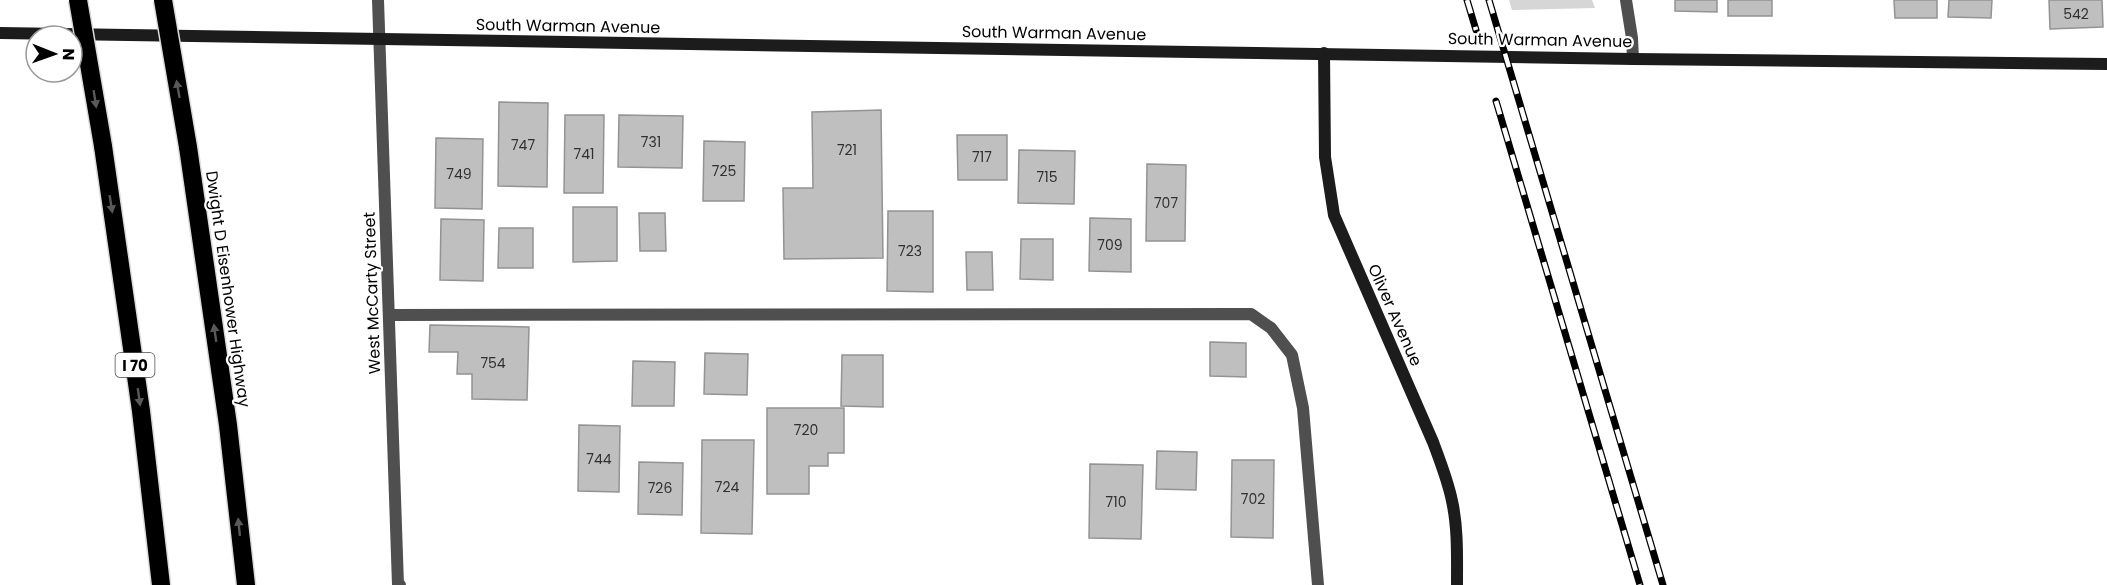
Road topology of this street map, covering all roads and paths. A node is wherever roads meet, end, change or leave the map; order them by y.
1 (78, 0) edge
2 (163, 0) edge
3 (378, 0) edge
4 (1626, 0) edge
5 (0, 33) edge
6 (380, 39) junction
7 (1324, 53) junction
8 (1633, 59) junction
9 (2107, 64) edge
10 (389, 315) junction
11 (161, 585) edge
12 (246, 585) edge
13 (399, 585) edge
14 (1318, 585) edge
15 (1457, 585) edge

1 -> 11 highway, I 70, bridge
12 -> 2 highway, Dwight D Eisenhower Highway, bridge
3 - 6 street, West McCarty Street
4 - 8 street
5 - 6 main road, South Warman Avenue
6 - 7 main road, South Warman Avenue
6 - 10 street, West McCarty Street
7 - 8 main road, South Warman Avenue
7 - 15 main road, Oliver Avenue
8 - 9 main road, South Warman Avenue
10 - 13 street, West McCarty Street
10 - 14 street

